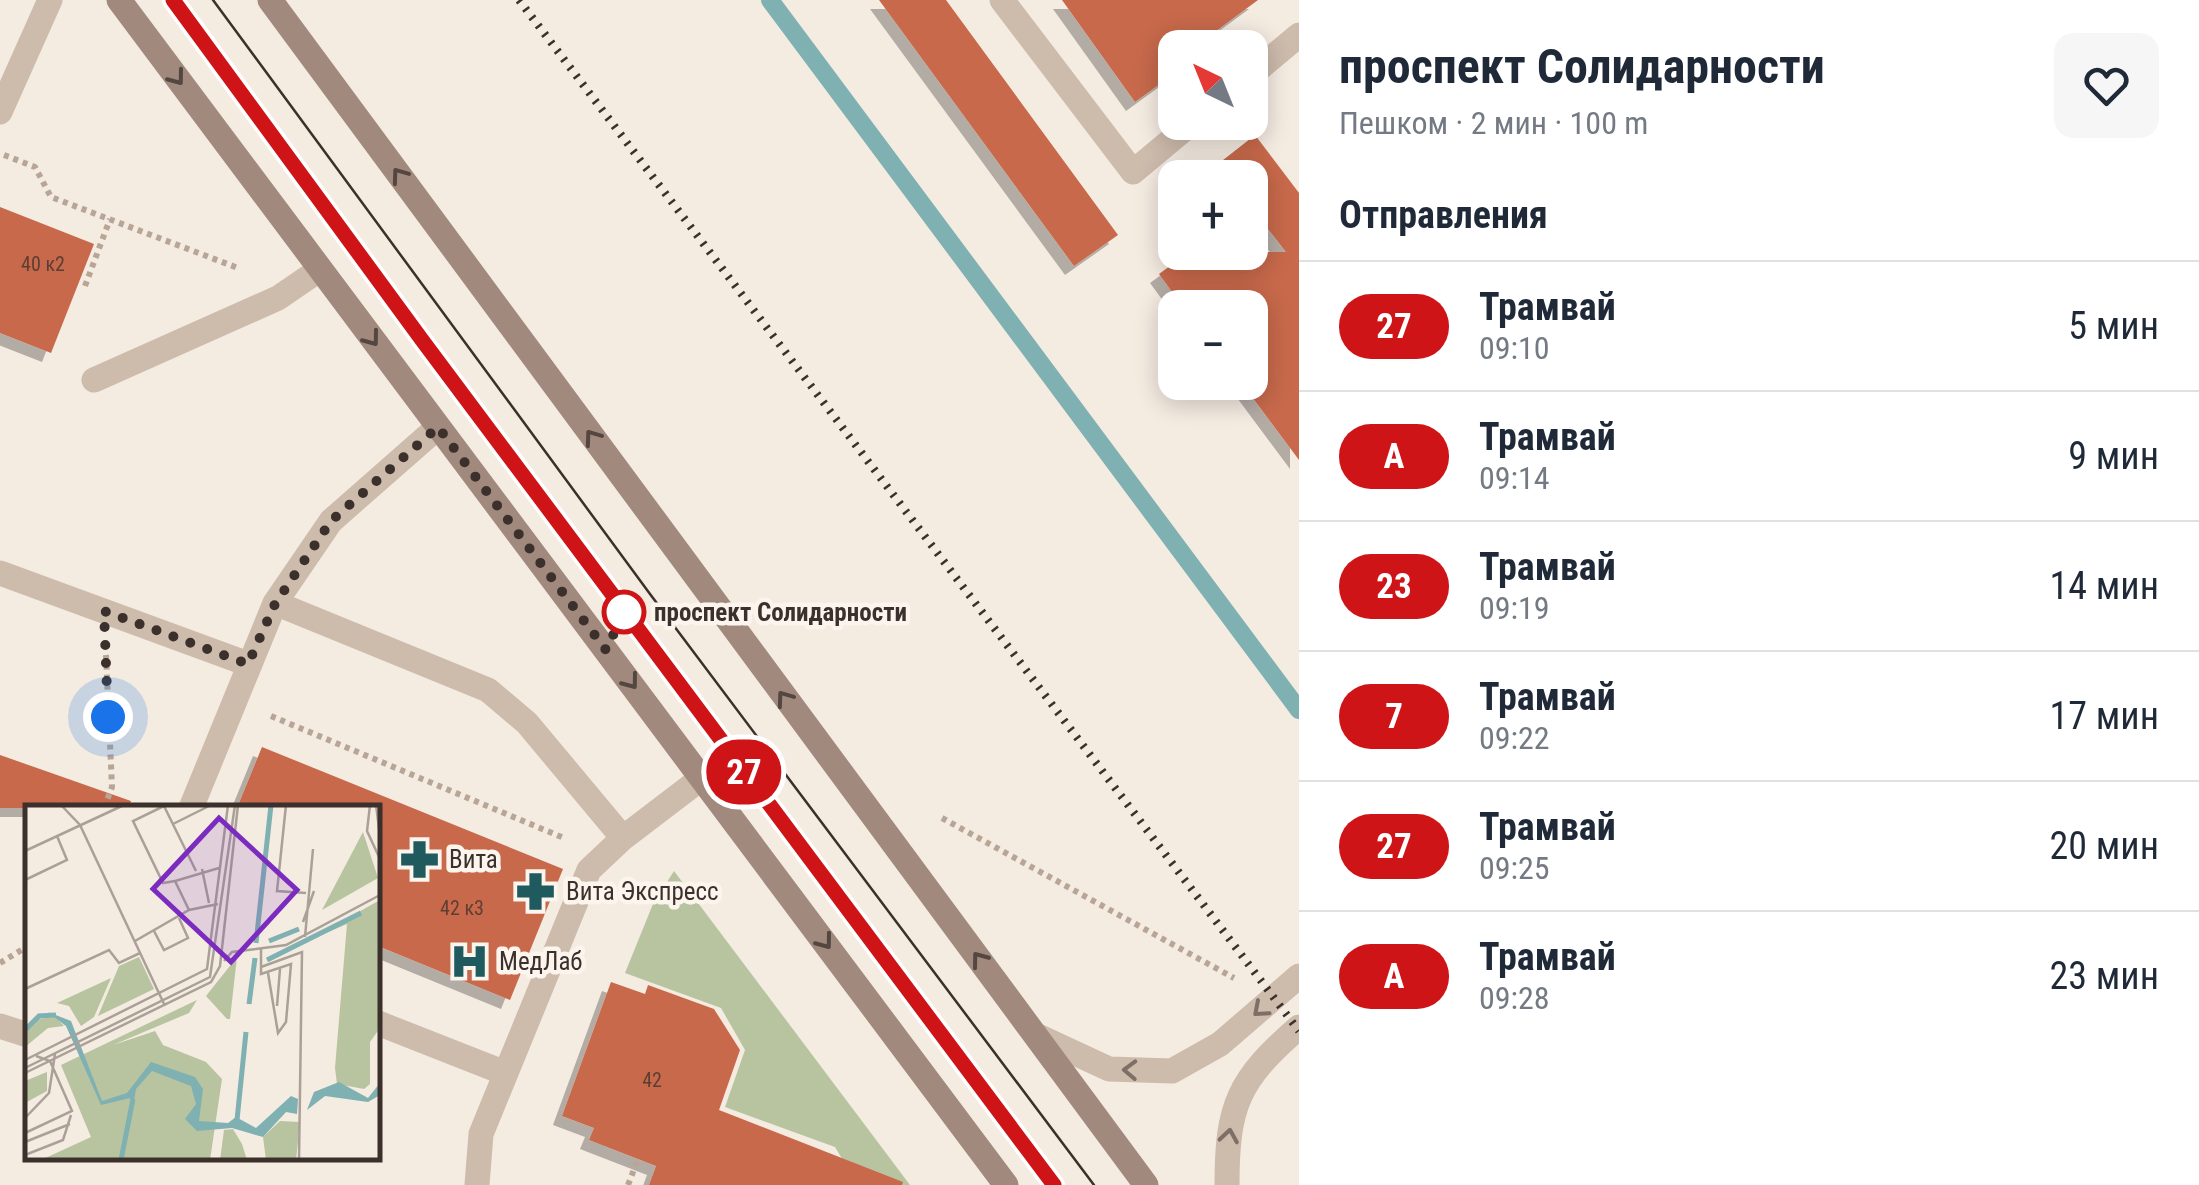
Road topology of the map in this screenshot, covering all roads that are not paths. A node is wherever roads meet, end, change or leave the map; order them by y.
1 (50, 0) edge
2 (120, 0) edge
3 (270, 0) edge
4 (1002, 0) edge
5 (1299, 36) edge
6 (1268, 61) edge
7 (0, 112) edge
8 (1171, 140) edge
9 (319, 270) junction
10 (94, 380) dead end
11 (438, 427) junction
12 (0, 573) edge
13 (275, 604) junction
14 (248, 664) junction
15 (703, 777) junction
16 (192, 805) edge
17 (614, 846) junction
18 (1299, 976) edge
19 (380, 1024) edge
20 (0, 1026) edge
21 (1299, 1028) edge
22 (25, 1035) edge
23 (1038, 1036) junction
24 (505, 1074) junction
25 (477, 1185) edge
26 (1006, 1185) edge
27 (1146, 1185) edge
28 (1226, 1185) edge

1 - 7 street
2 -> 9 main road
23 -> 3 main road
4 - 8 street
5 - 6 street
9 - 10 street
9 -> 11 main road
11 - 13 street
11 -> 15 main road
12 - 14 street
13 - 14 street
13 - 17 street
14 - 16 street
15 - 17 street
15 -> 26 main road
17 - 24 street
18 -> 23 street
19 - 24 street
20 - 22 street
28 -> 21 street
23 - 27 main road
24 - 25 street

